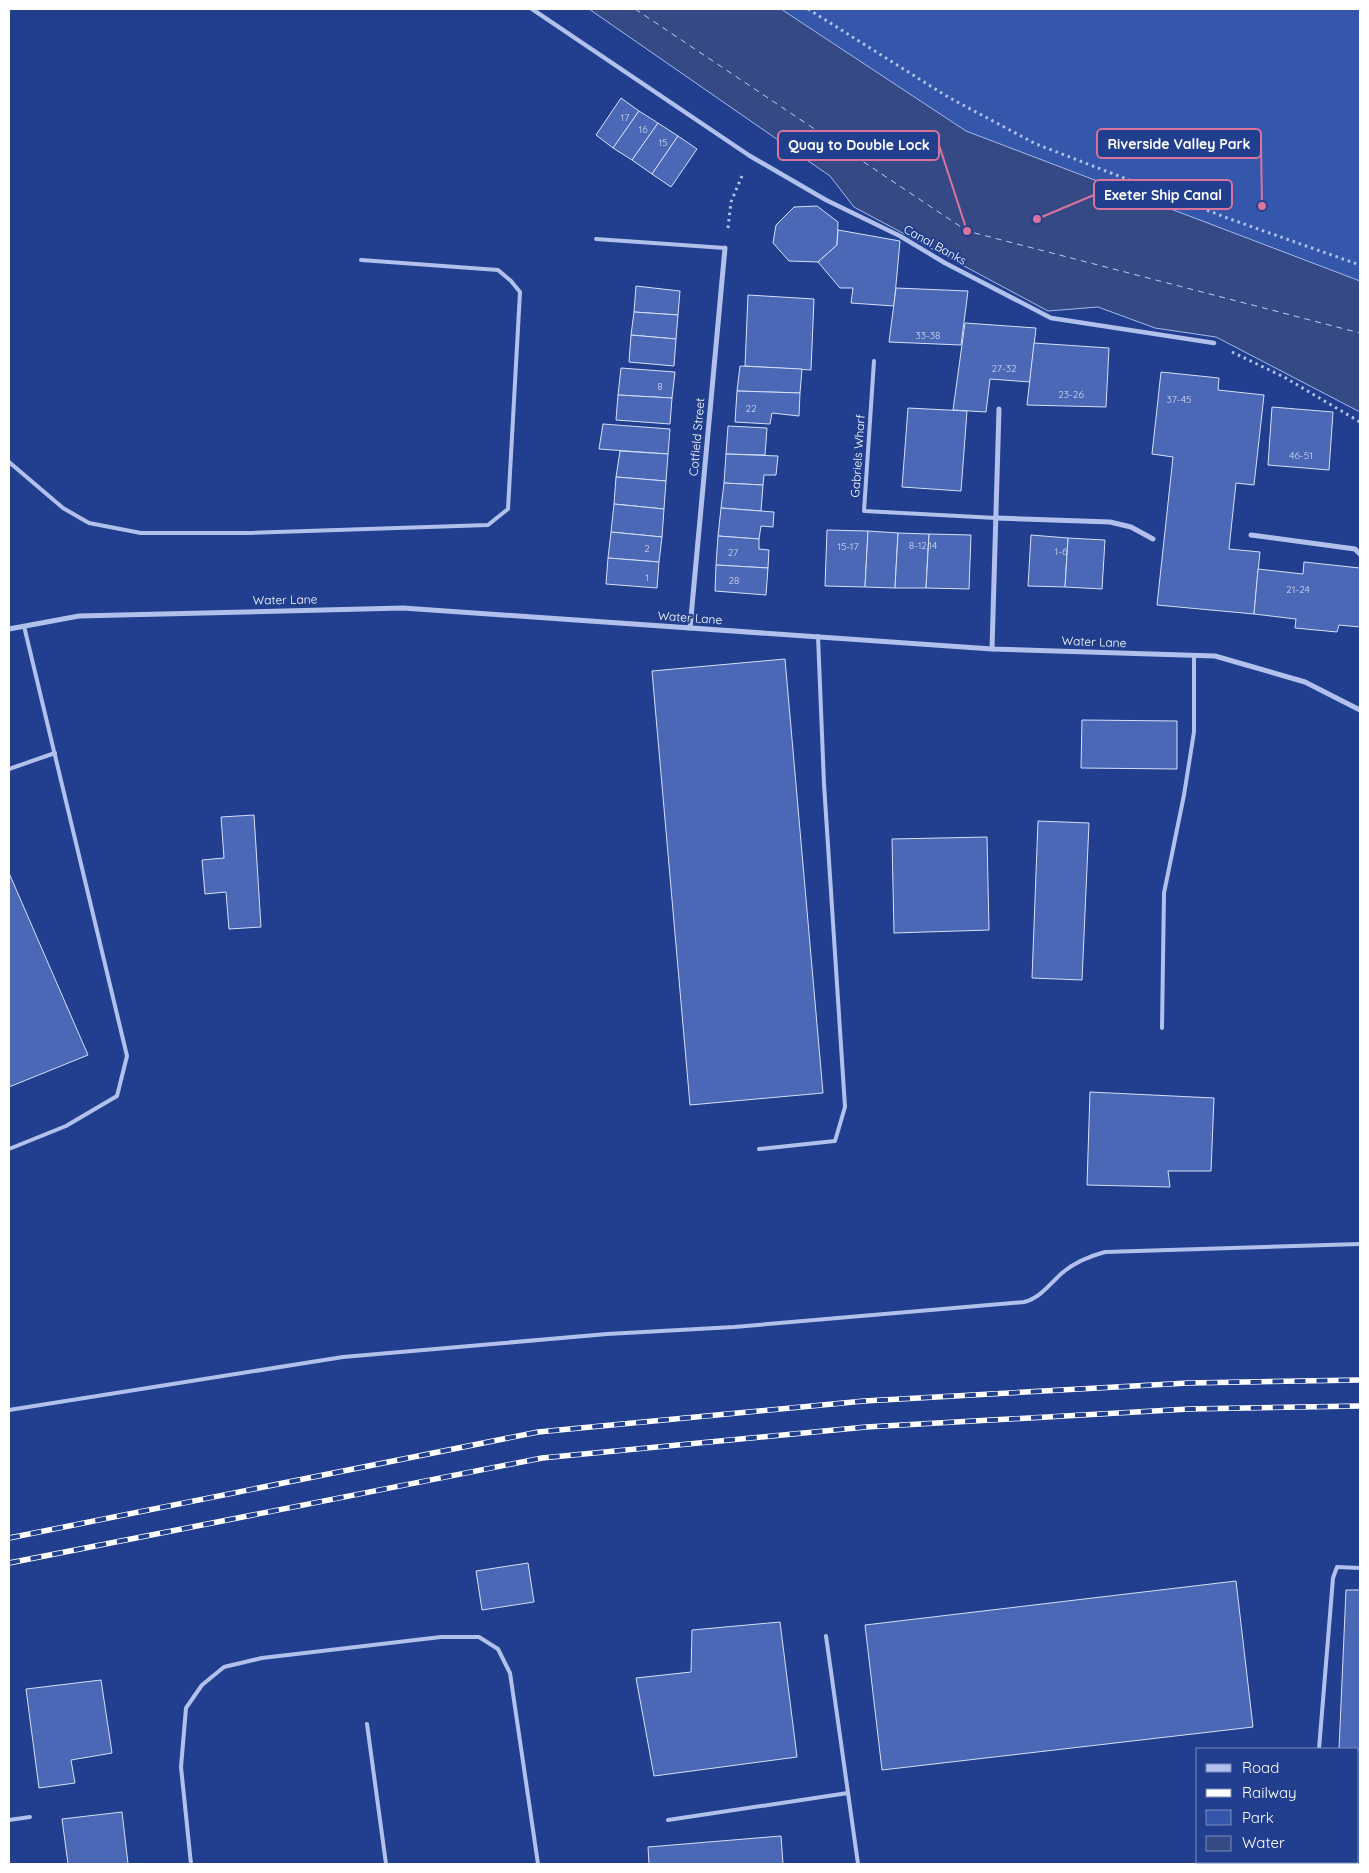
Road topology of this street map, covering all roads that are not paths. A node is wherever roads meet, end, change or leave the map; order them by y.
1 (532, 9) edge
2 (596, 239) dead end
3 (725, 248) joint
4 (361, 260) dead end
5 (1214, 343) road end
6 (874, 361) dead end
7 (999, 409) dead end
8 (9, 462) edge
9 (996, 518) junction
10 (1251, 535) dead end
11 (1153, 539) dead end
12 (1360, 554) edge
13 (24, 626) junction
14 (690, 628) junction
15 (9, 629) edge
16 (818, 636) junction
17 (992, 649) junction
18 (1194, 656) junction
19 (1360, 710) edge
20 (55, 753) junction
21 (9, 770) edge
22 (1162, 1028) dead end
23 (9, 1149) edge
24 (759, 1149) dead end
25 (1360, 1244) edge
26 (9, 1410) edge
27 (1360, 1568) edge
28 (826, 1636) dead end
29 (367, 1724) dead end
30 (1319, 1748) edge
31 (848, 1793) junction
32 (30, 1817) dead end
33 (9, 1820) edge
34 (668, 1820) dead end
35 (192, 1864) edge
36 (386, 1864) edge
37 (538, 1864) edge
38 (858, 1864) edge

1 - 5 street, Canal Banks
2 - 3 lane
3 - 14 street, Cotfield Street
4 - 8 lane
6 - 9 lane, Gabriels Wharf
7 - 9 street
9 - 11 street, Gabriels Wharf
9 - 17 street
10 - 12 street
13 - 14 street, Water Lane
13 - 15 street, Water Lane
13 - 20 lane
14 - 16 street, Water Lane
16 - 17 street, Water Lane
16 - 24 lane
17 - 18 street, Water Lane
18 - 19 street, Water Lane
18 - 22 lane
20 - 21 lane
20 - 23 lane
25 - 26 lane
27 - 30 lane
28 - 31 lane
29 - 36 lane
31 - 34 lane
31 - 38 lane
32 - 33 lane
35 - 37 lane

